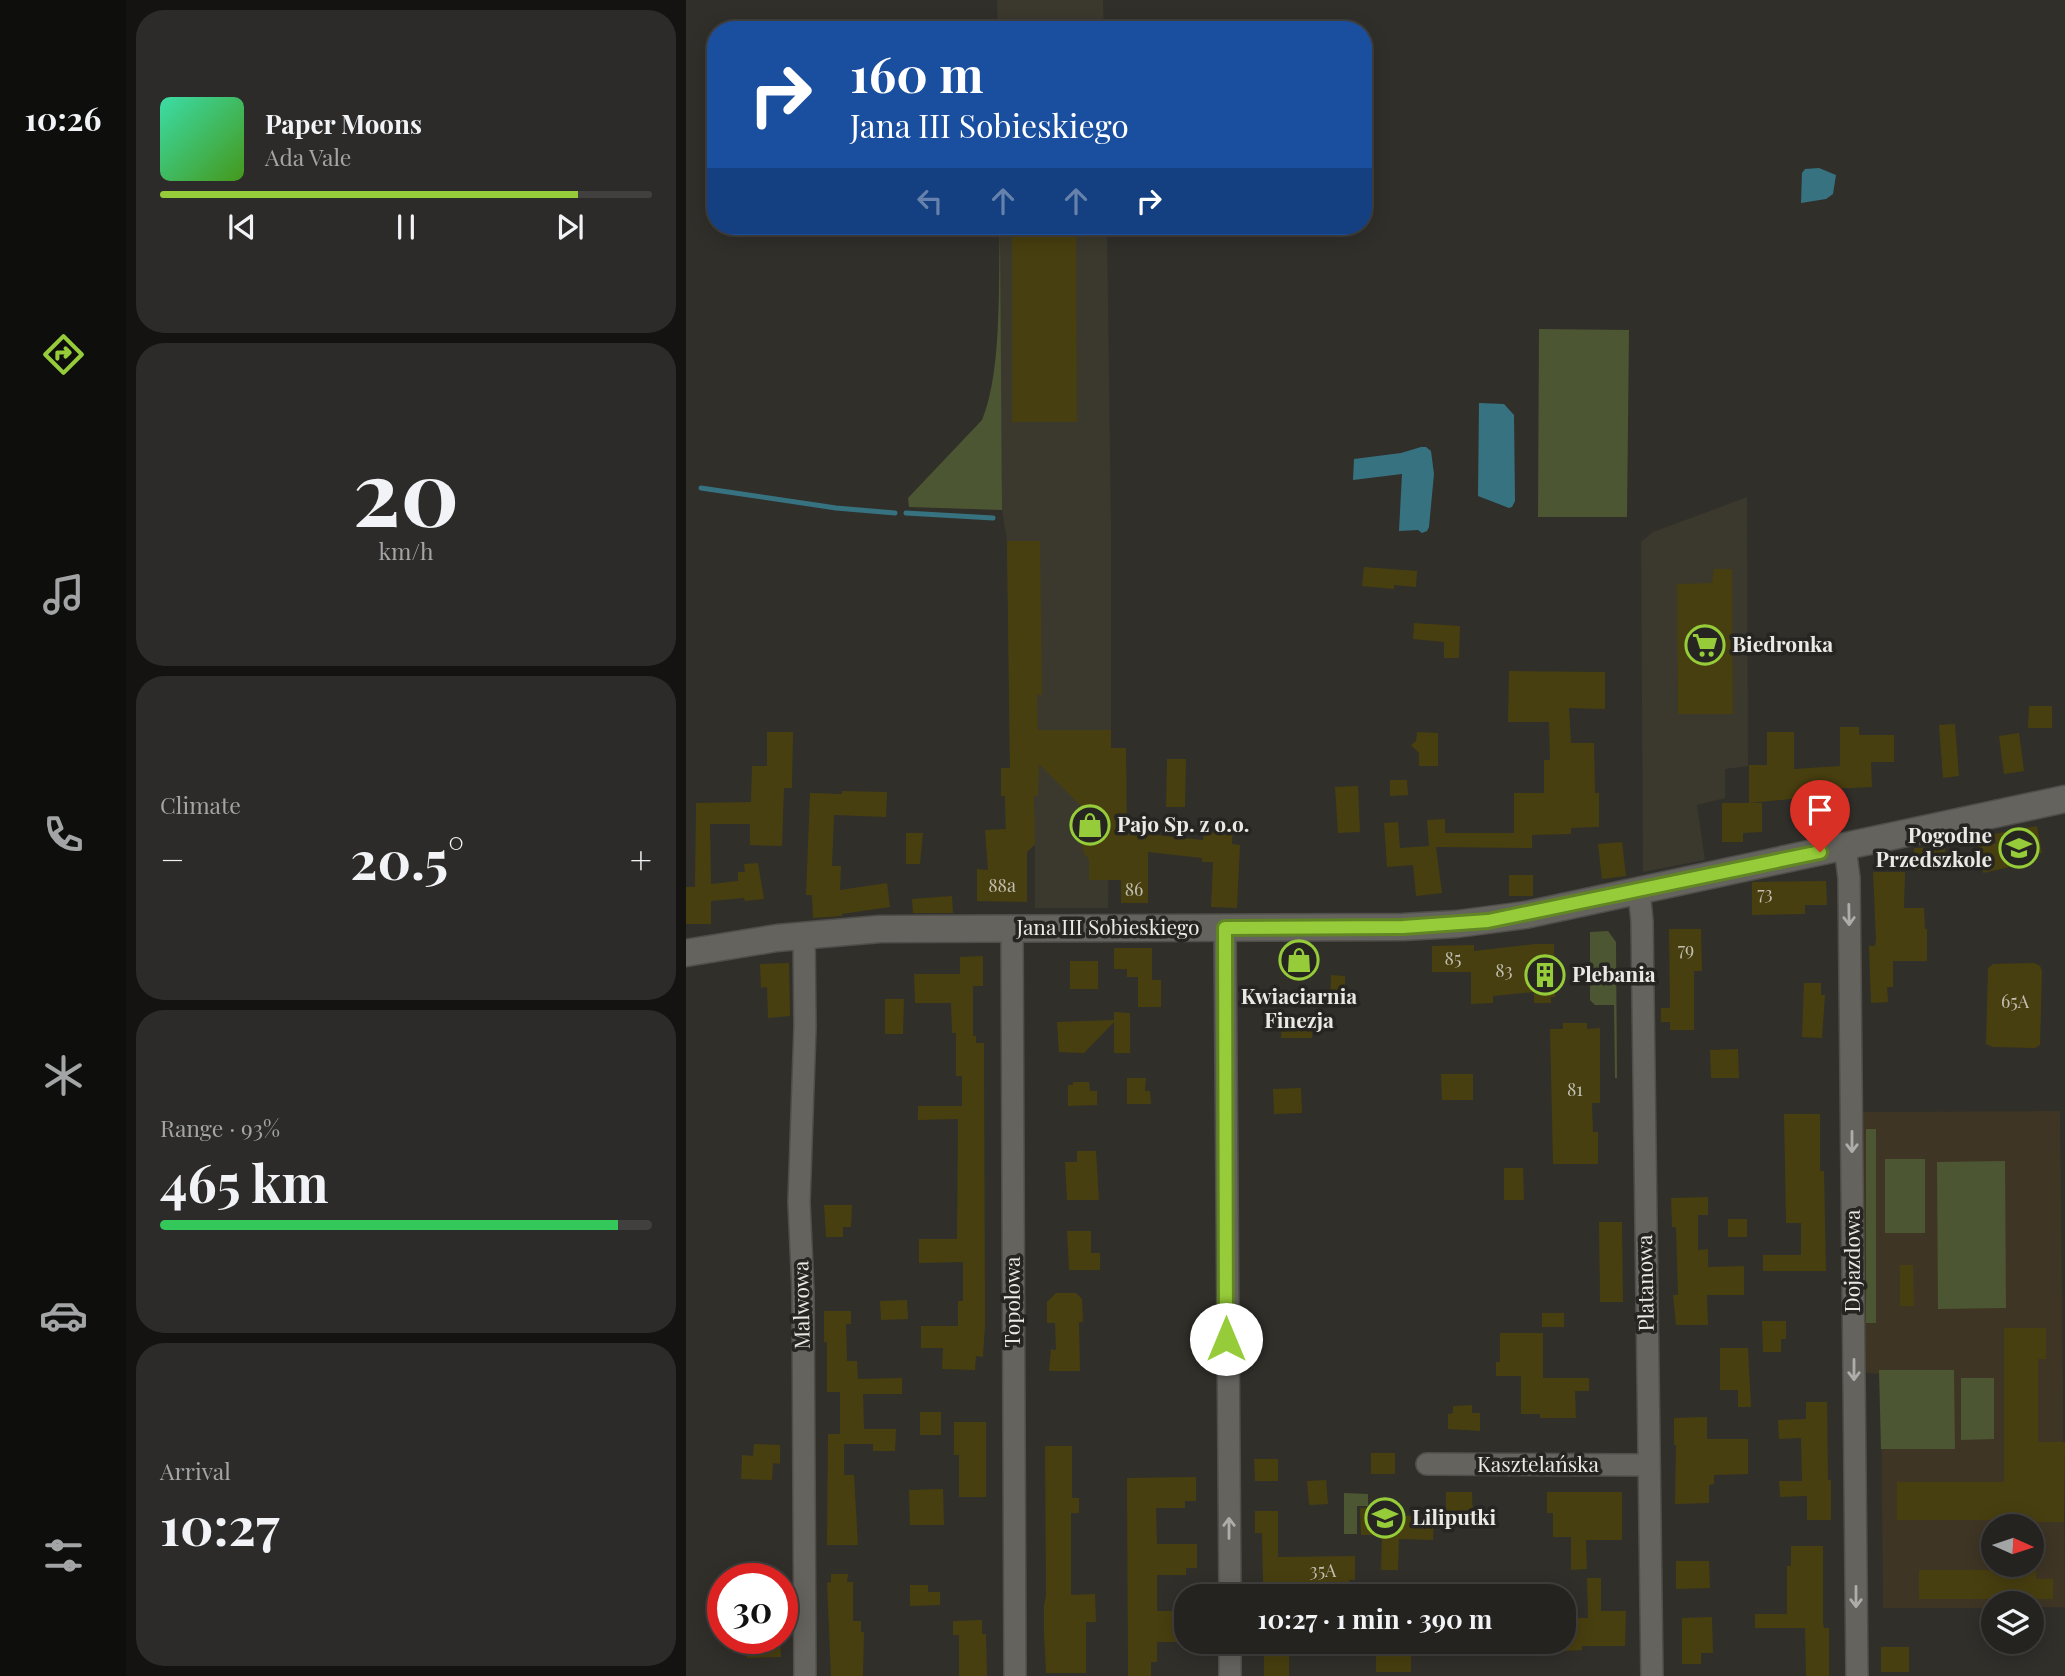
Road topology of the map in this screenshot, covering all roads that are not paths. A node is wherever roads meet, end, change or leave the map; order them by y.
1 (2065, 799) edge
2 (1845, 847) junction
3 (1639, 891) junction
4 (1012, 928) junction
5 (1225, 928) junction
6 (804, 935) junction
7 (686, 953) edge
8 (1427, 1464) dead end
9 (1648, 1465) junction
10 (1230, 1584) edge
11 (1230, 1654) edge
12 (805, 1676) edge
13 (1015, 1676) edge
14 (1230, 1676) edge
15 (1651, 1676) edge
16 (1857, 1676) edge

1 - 2 street, Jana III Sobieskiego
2 - 3 street, Jana III Sobieskiego
2 -> 16 street, Dojazdowa
3 - 5 street, Jana III Sobieskiego
3 - 9 street, Platanowa
4 - 5 street, Jana III Sobieskiego
4 - 6 street, Jana III Sobieskiego
4 - 13 street, Topolowa
10 -> 5 street
6 - 7 street, Jana III Sobieskiego
6 - 12 street, Malwowa
8 - 9 street, Kasztelańska
9 - 15 street, Platanowa
11 - 14 street

